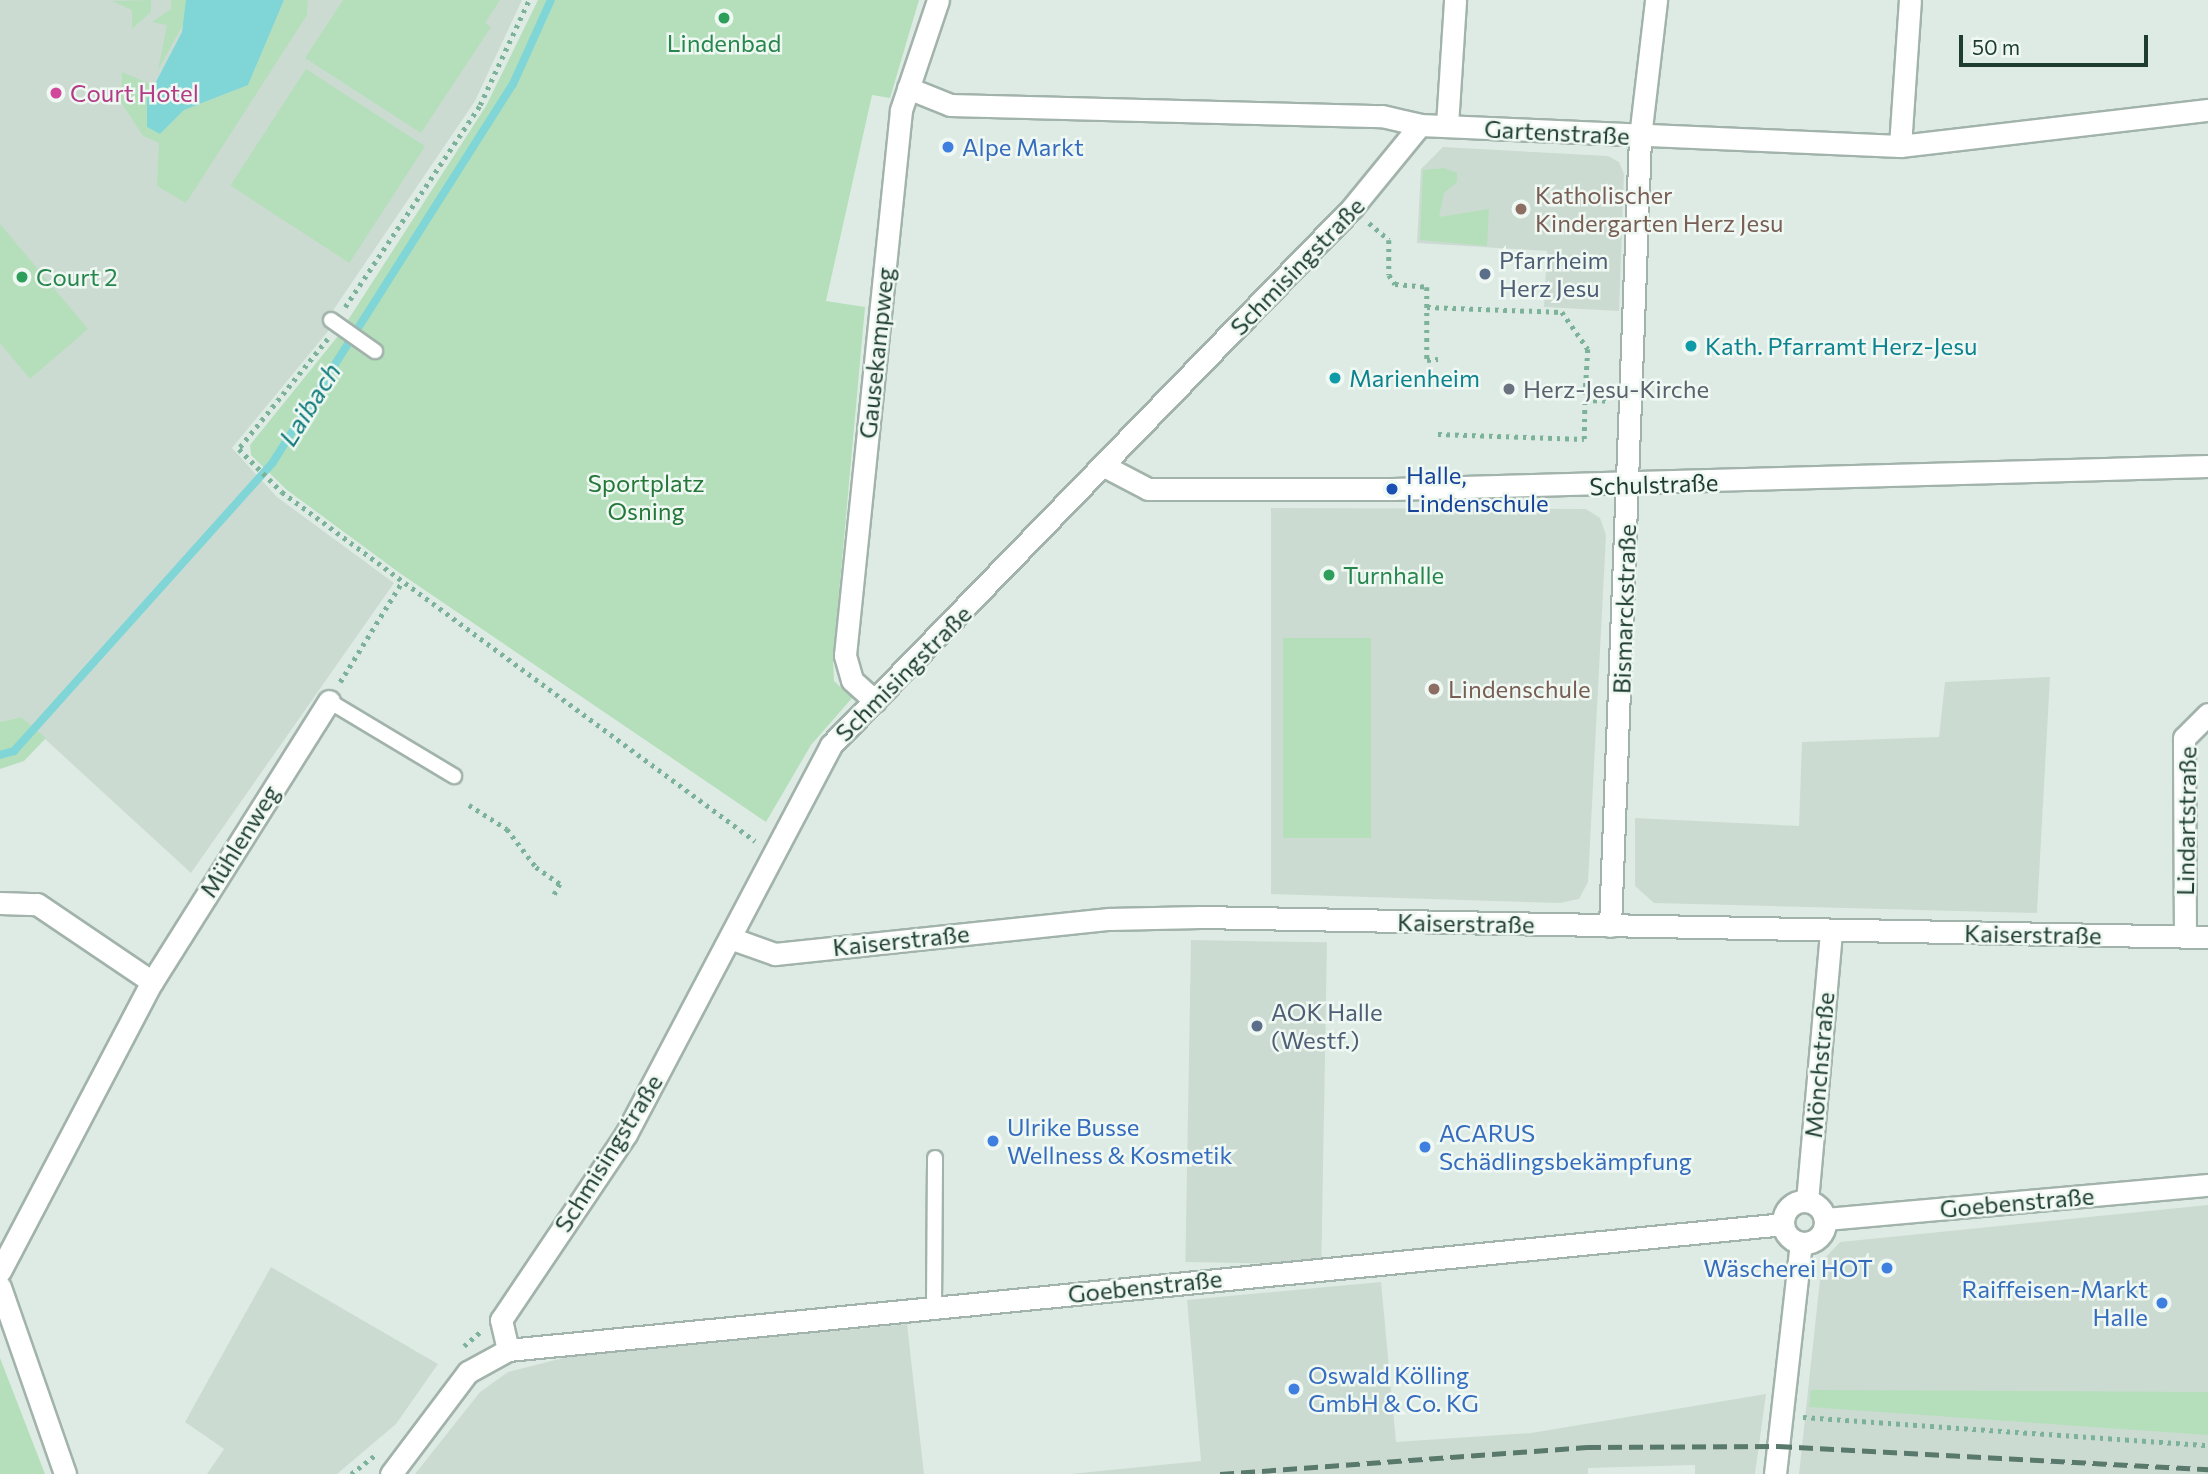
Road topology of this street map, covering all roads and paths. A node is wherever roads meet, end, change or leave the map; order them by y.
1 (529, 0) edge
2 (938, 0) edge
3 (1455, 0) edge
4 (1656, 0) edge
5 (1910, 0) edge
6 (908, 88) junction
7 (2208, 110) edge
8 (1420, 125) junction
9 (1447, 125) junction
10 (1640, 137) junction
11 (1900, 146) junction
12 (1352, 208) junction
13 (1427, 307) junction
14 (337, 324) junction
15 (375, 351) dead end
16 (1438, 359) dead end
17 (1585, 400) junction
18 (1632, 402) junction
19 (1438, 434) dead end
20 (2208, 466) edge
21 (1106, 467) junction
22 (1628, 486) junction
23 (402, 582) junction
24 (329, 701) junction
25 (875, 701) junction
26 (2208, 714) edge
27 (454, 776) dead end
28 (469, 805) dead end
29 (774, 853) junction
30 (553, 897) dead end
31 (0, 903) edge
32 (1610, 926) junction
33 (1831, 930) junction
34 (2185, 937) junction
35 (2208, 937) edge
36 (730, 938) junction
37 (152, 982) junction
38 (935, 1158) dead end
39 (2208, 1185) edge
40 (1807, 1201) junction
41 (1825, 1219) junction
42 (1783, 1224) junction
43 (1801, 1243) junction
44 (0, 1271) edge
45 (0, 1287) edge
46 (934, 1306) junction
47 (508, 1350) junction
48 (1781, 1416) junction
49 (2208, 1445) edge
50 (65, 1474) edge
51 (391, 1474) edge
52 (1775, 1474) edge

1 - 14 path
2 - 6 street, Gausekampweg
3 - 9 street
4 - 10 street, Bismarckstraße
5 - 11 street
6 - 8 street, Gartenstraße
6 - 25 street, Gausekampweg
7 - 11 street, Gartenstraße
8 - 9 street, Gartenstraße
8 - 12 street, Schmisingstraße
9 - 10 street, Gartenstraße
10 - 11 street, Gartenstraße
10 - 18 street, Bismarckstraße
12 - 13 path
12 - 21 street, Schmisingstraße
13 - 16 path
13 - 17 path
14 - 15 lane
14 - 23 path
17 - 18 path
17 - 19 path
18 - 22 street, Bismarckstraße
20 - 22 street, Schulstraße
21 - 22 street, Schulstraße
21 - 25 street, Schmisingstraße
22 - 32 street, Bismarckstraße
23 - 24 path
23 - 29 path
24 - 27 lane
24 - 37 street, Mühlenweg
25 - 29 street, Schmisingstraße
26 - 34 street, Lindartstraße
28 - 30 path
29 - 36 street, Schmisingstraße
31 - 37 street
32 - 33 street, Kaiserstraße
32 - 36 street, Kaiserstraße
33 - 34 street, Kaiserstraße
33 - 40 street, Mönchstraße
34 - 35 street, Kaiserstraße
36 - 47 street, Schmisingstraße
37 - 44 street, Mühlenweg
38 - 46 lane
39 - 41 street, Goebenstraße
40 - 41 street
40 - 42 street
41 - 43 street
42 - 43 street
42 - 46 street, Goebenstraße
43 - 48 street
45 - 50 street
46 - 47 street, Goebenstraße
47 - 51 street
48 - 49 path
48 - 52 street

